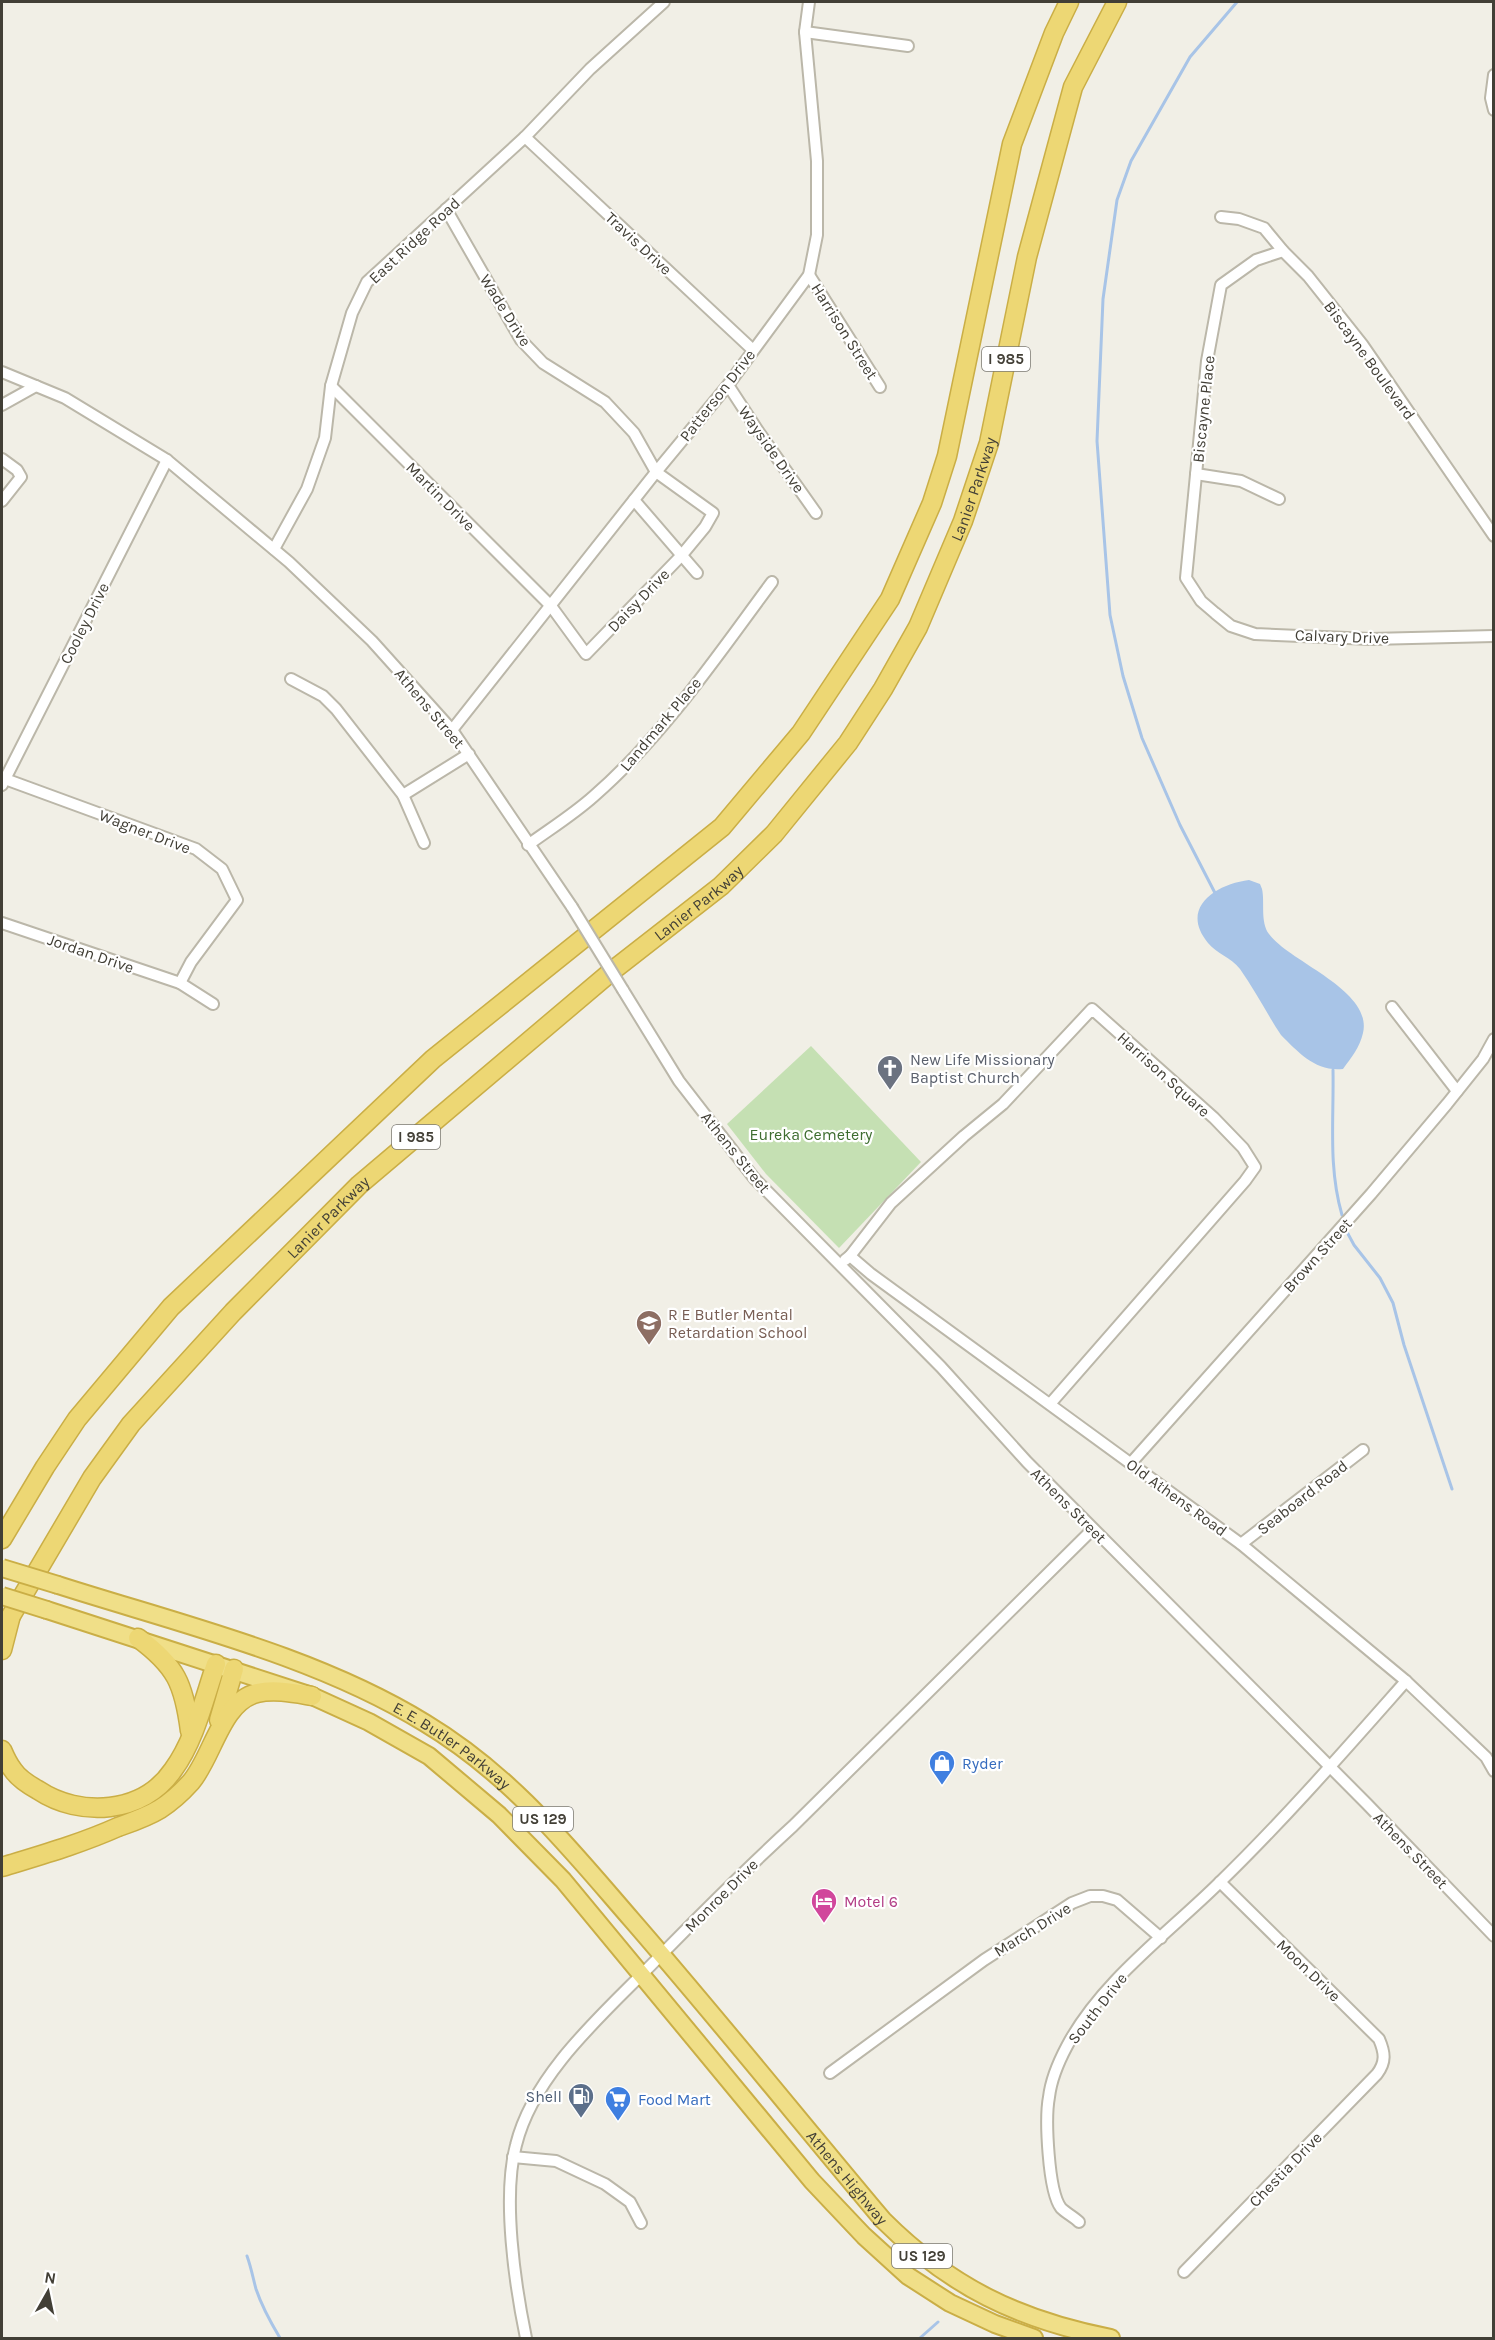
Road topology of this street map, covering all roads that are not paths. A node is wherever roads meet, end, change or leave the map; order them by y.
1 (664, 2) edge
2 (808, 2) edge
3 (1070, 2) edge
4 (1117, 2) edge
5 (805, 32) junction
6 (908, 46) dead end
7 (1494, 75) edge
8 (1494, 110) edge
9 (525, 137) junction
10 (446, 209) junction
11 (1221, 217) dead end
12 (1283, 251) junction
13 (809, 275) junction
14 (753, 350) junction
15 (2, 372) edge
16 (728, 385) junction
17 (36, 386) junction
18 (331, 386) junction
19 (880, 387) dead end
20 (2, 405) edge
21 (2, 459) edge
22 (167, 460) junction
23 (656, 472) junction
24 (1196, 474) junction
25 (1279, 499) dead end
26 (634, 500) junction
27 (2, 501) edge
28 (816, 513) dead end
29 (1494, 536) edge
30 (274, 549) junction
31 (681, 556) junction
32 (697, 573) dead end
33 (772, 582) dead end
34 (1201, 601) joint
35 (551, 606) junction
36 (1494, 636) edge
37 (291, 679) dead end
38 (452, 730) junction
39 (469, 754) junction
40 (3, 782) edge
41 (403, 795) junction
42 (424, 843) dead end
43 (528, 845) junction
44 (2, 923) edge
45 (180, 983) junction
46 (213, 1004) dead end
47 (1392, 1007) dead end
48 (1494, 1039) edge
49 (1457, 1091) junction
50 (850, 1256) junction
51 (839, 1265) junction
52 (1050, 1404) junction
53 (1363, 1450) dead end
54 (1131, 1463) junction
55 (1093, 1529) junction
56 (2, 1539) edge
57 (1241, 1544) junction
58 (2, 1568) edge
59 (2, 1596) edge
60 (12, 1615) junction
61 (2, 1630) edge
62 (138, 1638) junction
63 (225, 1638) junction
64 (242, 1644) junction
65 (2, 1650) edge
66 (225, 1667) junction
67 (1406, 1681) junction
68 (312, 1696) junction
69 (190, 1736) junction
70 (213, 1745) junction
71 (2, 1750) edge
72 (1490, 1753) edge
73 (1330, 1768) junction
74 (1494, 1771) edge
75 (2, 1867) edge
76 (1220, 1882) junction
77 (1494, 1936) edge
78 (1161, 1938) junction
79 (662, 1955) junction
80 (642, 1975) junction
81 (1384, 2065) joint
82 (830, 2073) dead end
83 (782, 2100) joint
84 (761, 2118) joint
85 (513, 2157) junction
86 (1079, 2222) dead end
87 (640, 2223) dead end
88 (1184, 2272) dead end
89 (526, 2338) edge
90 (1034, 2338) edge
91 (1111, 2338) edge

1 - 9 street, East Ridge Road
2 - 5 street, Patterson Drive
3 - 56 highway, Lanier Parkway / I 985
4 - 60 highway, Lanier Parkway / I 985
5 - 6 street
5 - 13 street, Patterson Drive
7 - 8 street
9 - 10 street, East Ridge Road
9 - 14 street, Travis Drive
10 - 18 street, East Ridge Road
10 - 23 street, Wade Drive
11 - 12 street, Biscayne Boulevard
12 - 24 street, Biscayne Place
12 - 29 street, Biscayne Boulevard
13 - 14 street, Patterson Drive
13 - 19 street, Harrison Street
14 - 16 street, Patterson Drive
15 - 17 street, Athens Street
16 - 23 street, Patterson Drive
16 - 28 street, Wayside Drive
17 - 20 street
17 - 22 street, Athens Street
18 - 30 street, East Ridge Road
18 - 35 street, Martin Drive
21 - 27 street
22 - 30 street, Athens Street
22 - 40 street, Cooley Drive
23 - 26 street, Patterson Drive
23 - 31 street
24 - 25 street
24 - 34 street, Biscayne Place
26 - 31 street, Daisy Drive
26 - 35 street, Patterson Drive
30 - 38 street, Athens Street
31 - 32 street
31 - 35 street, Daisy Drive
33 - 43 street, Landmark Place
34 - 36 street, Calvary Drive
35 - 38 street, Patterson Drive
37 - 41 street
38 - 39 street, Athens Street
39 - 41 street
39 - 43 street, Athens Street
40 - 45 street, Wagner Drive
41 - 42 street
43 - 51 street, Athens Street, bridge
44 - 45 street, Jordan Drive
45 - 46 street, Jordan Drive
47 - 49 street
48 - 49 street, Brown Street
49 - 54 street, Brown Street
50 - 51 street
50 - 52 street, Old Athens Road
50 - 52 street, Harrison Square
51 - 55 street, Athens Street
52 - 54 street, Old Athens Road
53 - 57 street, Seaboard Road
54 - 57 street, Old Athens Road
55 - 73 street, Athens Street
55 - 79 street, Monroe Drive
57 - 67 street, Old Athens Road
58 - 63 highway, E. E. Butler Parkway, bridge
59 - 62 highway, E. E. Butler Parkway / US 129, bridge
60 - 61 highway, Lanier Parkway / I 985
60 - 65 highway
62 - 66 highway, E. E. Butler Parkway / US 129
62 - 69 highway
63 - 64 highway, E. E. Butler Parkway / US 129
63 - 66 highway
64 - 66 highway
64 - 79 highway, E. E. Butler Parkway / US 129
66 - 68 highway, E. E. Butler Parkway / US 129
66 - 69 highway
66 - 70 highway
67 - 72 street, Old Athens Road
67 - 73 street
68 - 70 highway
68 - 80 highway, E. E. Butler Parkway / US 129
69 - 71 highway
70 - 75 highway
72 - 74 street, Old Athens Road
73 - 76 street
73 - 77 street, Athens Street
76 - 78 street
76 - 81 street, Moon Drive
78 - 82 street, March Drive
78 - 86 street, South Drive
79 - 80 street, Monroe Drive
79 - 83 highway, E. E. Butler Parkway / US 129
80 - 84 highway, E. E. Butler Parkway / US 129
80 - 85 street, Monroe Drive
81 - 88 street, Chestia Drive
83 - 91 highway, Athens Highway / US 129
84 - 90 highway, Athens Highway / US 129
85 - 87 street
85 - 89 street, Monroe Drive

